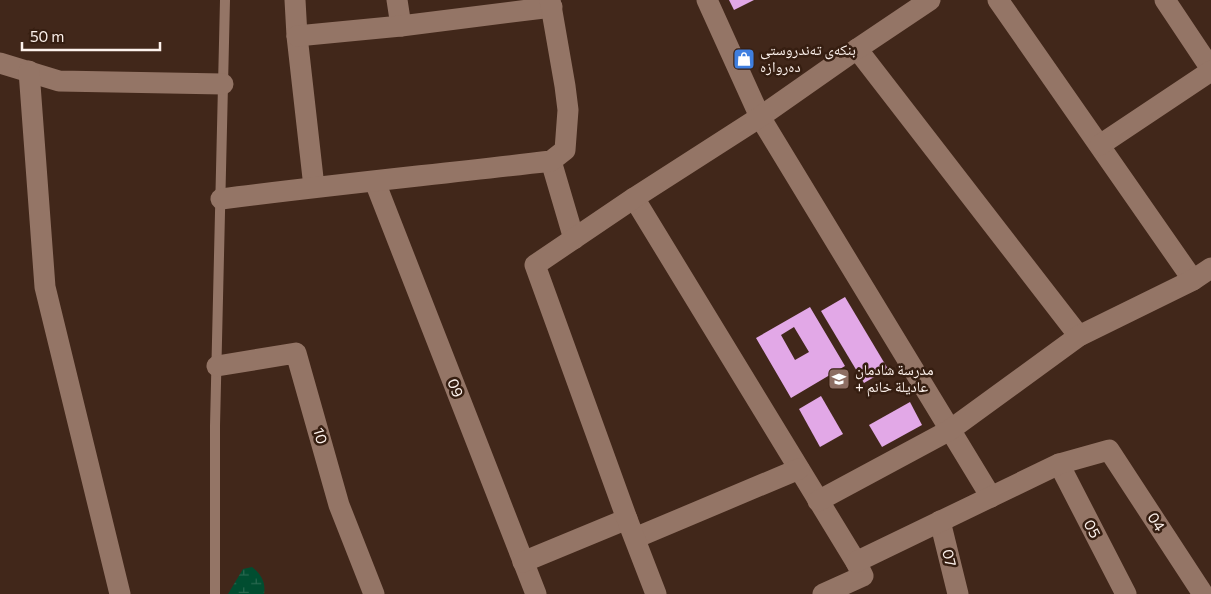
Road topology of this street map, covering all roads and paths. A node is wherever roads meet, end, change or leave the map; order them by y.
1 (225, 0) edge
2 (295, 0) edge
3 (397, 0) edge
4 (707, 0) edge
5 (930, 0) edge
6 (998, 0) edge
7 (1164, 0) edge
8 (551, 3) edge
9 (905, 7) edge
10 (401, 26) junction
11 (297, 36) junction
12 (857, 49) junction
13 (0, 63) edge
14 (1211, 70) edge
15 (29, 71) junction
16 (223, 84) junction
17 (760, 117) junction
18 (1100, 145) junction
19 (551, 161) junction
20 (375, 182) junction
21 (314, 187) junction
22 (634, 198) junction
23 (221, 199) junction
24 (574, 239) junction
25 (1211, 268) edge
26 (1193, 280) junction
27 (1079, 336) junction
28 (217, 366) junction
29 (950, 430) junction
30 (1059, 464) junction
31 (799, 469) junction
32 (991, 497) junction
33 (818, 501) junction
34 (940, 521) junction
35 (631, 529) junction
36 (523, 562) junction
37 (856, 562) junction
38 (120, 594) edge
39 (215, 594) edge
40 (374, 594) edge
41 (536, 594) edge
42 (656, 594) edge
43 (823, 594) edge
44 (958, 594) edge
45 (1126, 594) edge
46 (1203, 594) edge

1 - 16 lane
2 - 11 street
3 - 10 street
4 - 17 street
5 - 9 street
6 - 18 street
7 - 14 street
8 - 10 street
8 - 19 street
9 - 12 street
10 - 11 street
11 - 21 street
12 - 17 street
12 - 27 street
13 - 15 street
14 - 18 street
15 - 16 street
15 - 38 street
16 - 23 lane
17 - 22 street
17 - 29 street
18 - 26 street
19 - 20 street
19 - 24 street
20 - 21 street
20 - 36 street, 09
21 - 23 street
22 - 24 street
22 - 31 street
23 - 28 lane
24 - 35 street
25 - 26 street
26 - 27 street
27 - 29 street
28 - 39 lane
28 - 40 street, 10
29 - 32 street
29 - 33 street
30 - 32 street
30 - 45 street, 05
30 - 46 street, 04
31 - 33 street
31 - 35 street
32 - 34 street
33 - 37 street
34 - 37 street
34 - 44 street, 07
35 - 36 street
35 - 42 street
36 - 41 street, 09
37 - 43 street

